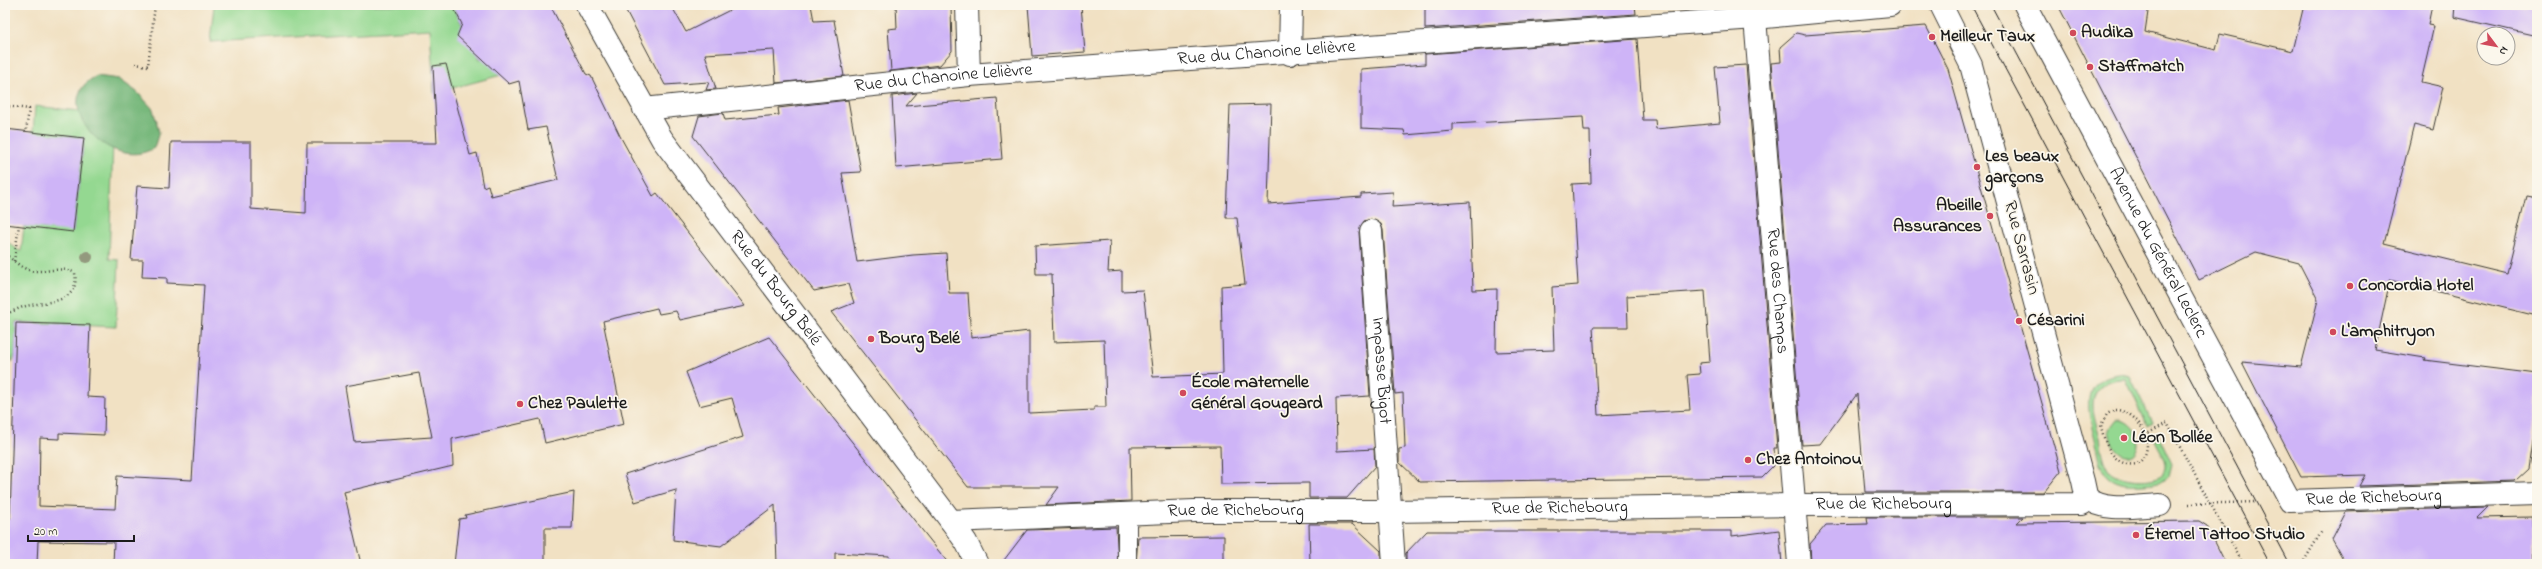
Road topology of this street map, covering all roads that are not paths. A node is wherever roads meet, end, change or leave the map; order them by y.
1 (587, 5) edge
2 (967, 5) edge
3 (1291, 5) edge
4 (1890, 5) edge
5 (1941, 5) edge
6 (2025, 5) edge
7 (1755, 18) junction
8 (1290, 54) junction
9 (969, 75) junction
10 (644, 109) junction
11 (1371, 231) dead end
12 (2537, 493) edge
13 (2086, 497) junction
14 (2290, 501) joint
15 (1794, 505) junction
16 (2160, 505) dead end
17 (1390, 512) junction
18 (1127, 514) junction
19 (951, 521) junction
20 (1127, 560) dead end
21 (977, 564) edge
22 (1394, 564) edge
23 (1799, 564) edge

1 - 10 street, Rue du Bourg Belé
2 - 9 street
3 - 8 street
4 - 7 street, Rue du Chanoine Lelièvre
5 - 13 street, Rue Sarrasin
6 - 14 street, Avenue du Général Leclerc
7 - 8 street, Rue du Chanoine Lelièvre
7 - 15 street, Rue des Champs
8 - 9 street, Rue du Chanoine Lelièvre
9 - 10 street, Rue du Chanoine Lelièvre
10 - 19 street, Rue du Bourg Belé
11 - 17 street, Impasse Bigot
12 - 14 street, Rue de Richebourg
13 - 15 street, Rue de Richebourg
13 - 16 street
15 - 17 street, Rue de Richebourg
15 - 23 street, Rue des Champs
17 - 18 street, Rue de Richebourg
17 - 22 street, Impasse Bigot
18 - 19 street, Rue de Richebourg
18 - 20 lane
19 - 21 street, Rue du Bourg Belé

